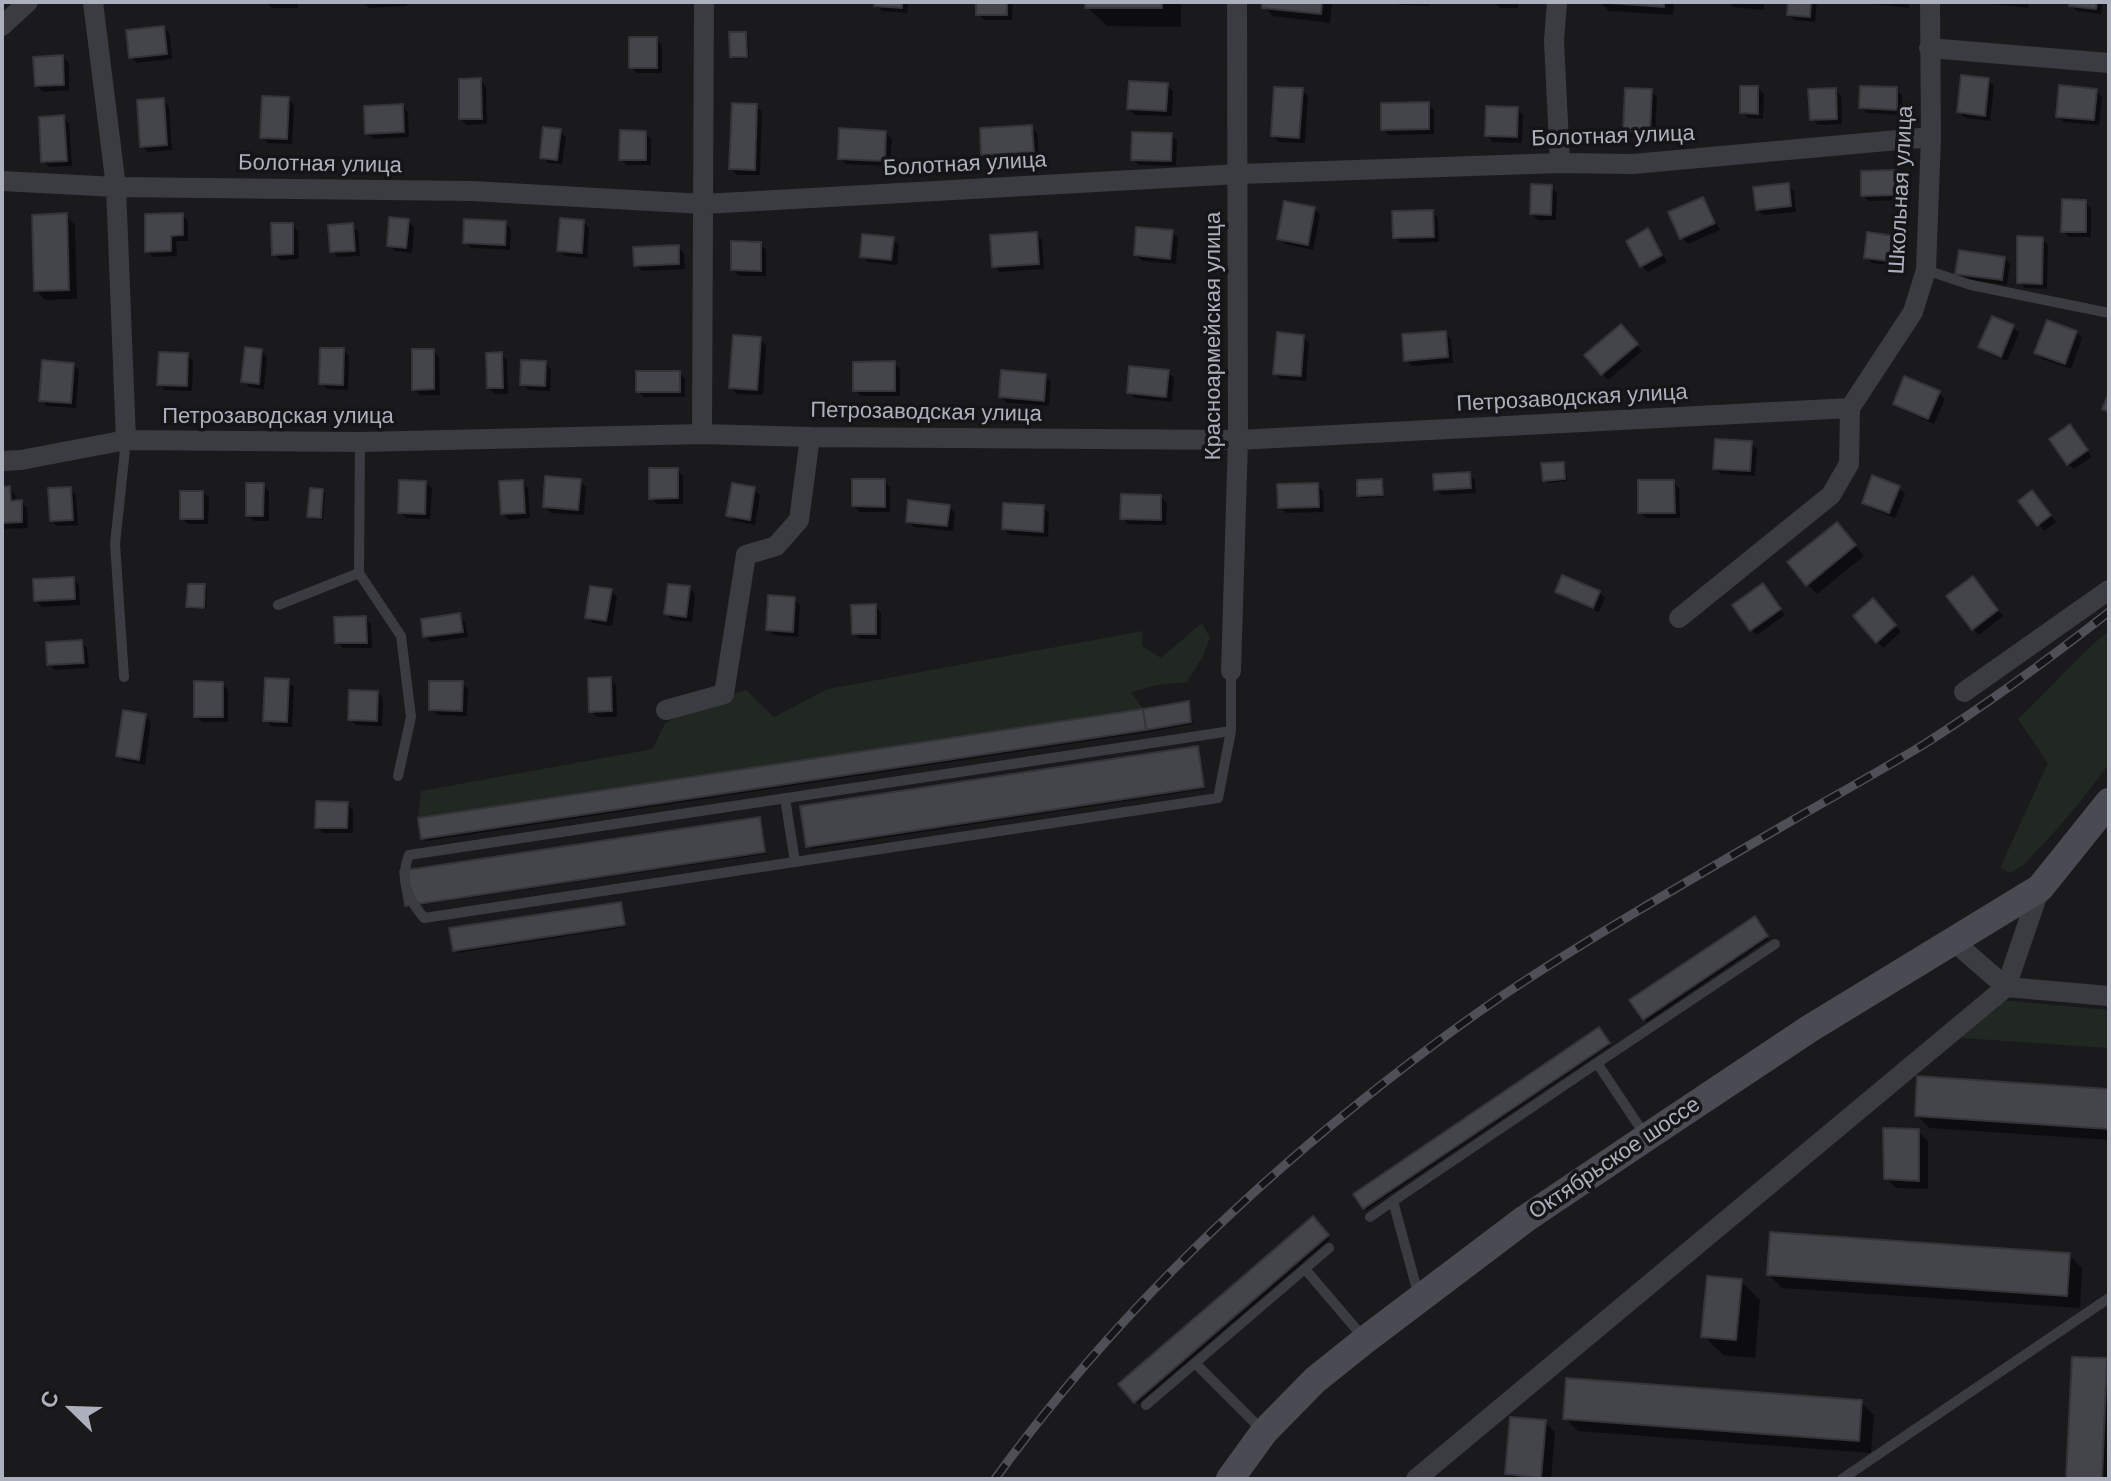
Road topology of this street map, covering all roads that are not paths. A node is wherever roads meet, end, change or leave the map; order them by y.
1 (28, 2) edge
2 (93, 2) edge
3 (704, 2) edge
4 (1237, 2) edge
5 (1557, 2) edge
6 (1930, 2) edge
7 (2, 26) edge
8 (1929, 48) junction
9 (2109, 63) edge
10 (1931, 137) junction
11 (1560, 163) junction
12 (1239, 174) junction
13 (2, 181) edge
14 (116, 187) junction
15 (704, 204) junction
16 (1926, 270) junction
17 (2109, 313) edge
18 (1850, 408) junction
19 (702, 434) junction
20 (810, 437) junction
21 (126, 440) junction
22 (1238, 440) junction
23 (360, 442) junction
24 (2, 461) edge
25 (359, 573) junction
26 (2109, 590) edge
27 (278, 605) dead end
28 (1679, 618) dead end
29 (1231, 671) joint
30 (124, 677) dead end
31 (1964, 692) dead end
32 (666, 710) dead end
33 (1231, 731) junction
34 (398, 776) dead end
35 (785, 798) junction
36 (2109, 802) edge
37 (795, 862) junction
38 (2040, 888) junction
39 (1952, 940) junction
40 (1775, 944) dead end
41 (2006, 987) junction
42 (2109, 996) edge
43 (1597, 1063) junction
44 (1647, 1137) junction
45 (1393, 1201) junction
46 (1370, 1217) dead end
47 (1329, 1248) dead end
48 (1305, 1269) junction
49 (2109, 1298) edge
50 (1419, 1299) junction
51 (1365, 1340) junction
52 (1195, 1363) junction
53 (1146, 1405) dead end
54 (1264, 1432) junction
55 (1230, 1479) edge
56 (1416, 1479) edge
57 (1842, 1479) edge

1 - 7 street
2 - 14 street
3 - 15 street
4 - 12 street, Красноармейская улица
5 - 11 street
6 - 8 street, Школьная улица
8 - 9 street
8 - 10 street, Школьная улица
10 - 11 street, Болотная улица
10 - 16 street, Школьная улица
11 - 12 street, Болотная улица
12 - 15 street, Болотная улица
12 - 22 street, Красноармейская улица
13 - 14 street, Болотная улица
14 - 15 street, Болотная улица
14 - 21 street
15 - 19 street
16 - 17 lane
16 - 18 street, Школьная улица
18 - 22 street, Петрозаводская улица
18 - 28 street
19 - 20 street, Петрозаводская улица
19 - 23 street, Петрозаводская улица
20 - 22 street, Петрозаводская улица
20 - 32 street
21 - 23 street, Петрозаводская улица
21 - 24 street, Петрозаводская улица
21 - 30 lane
22 - 29 street, Красноармейская улица
23 - 25 lane
25 - 27 lane
25 - 34 lane
26 - 31 street
29 - 33 lane
33 - 35 lane
33 - 37 lane
35 - 37 lane
35 - 37 lane
36 - 38 main road, Октябрьское шоссе
38 - 39 main road, Октябрьское шоссе
38 - 41 street, Октябрьское шоссе
39 - 41 street
39 - 44 main road, Октябрьское шоссе
40 - 43 lane
41 - 42 street
41 - 56 street
43 - 44 lane
43 - 45 lane
44 - 50 main road, Октябрьское шоссе
45 - 46 lane
45 - 50 lane
47 - 48 lane
48 - 51 lane
48 - 52 lane
49 - 57 lane
50 - 51 main road, Октябрьское шоссе
51 - 54 main road, Октябрьское шоссе
52 - 53 lane
52 - 54 lane
54 - 55 main road, Октябрьское шоссе

